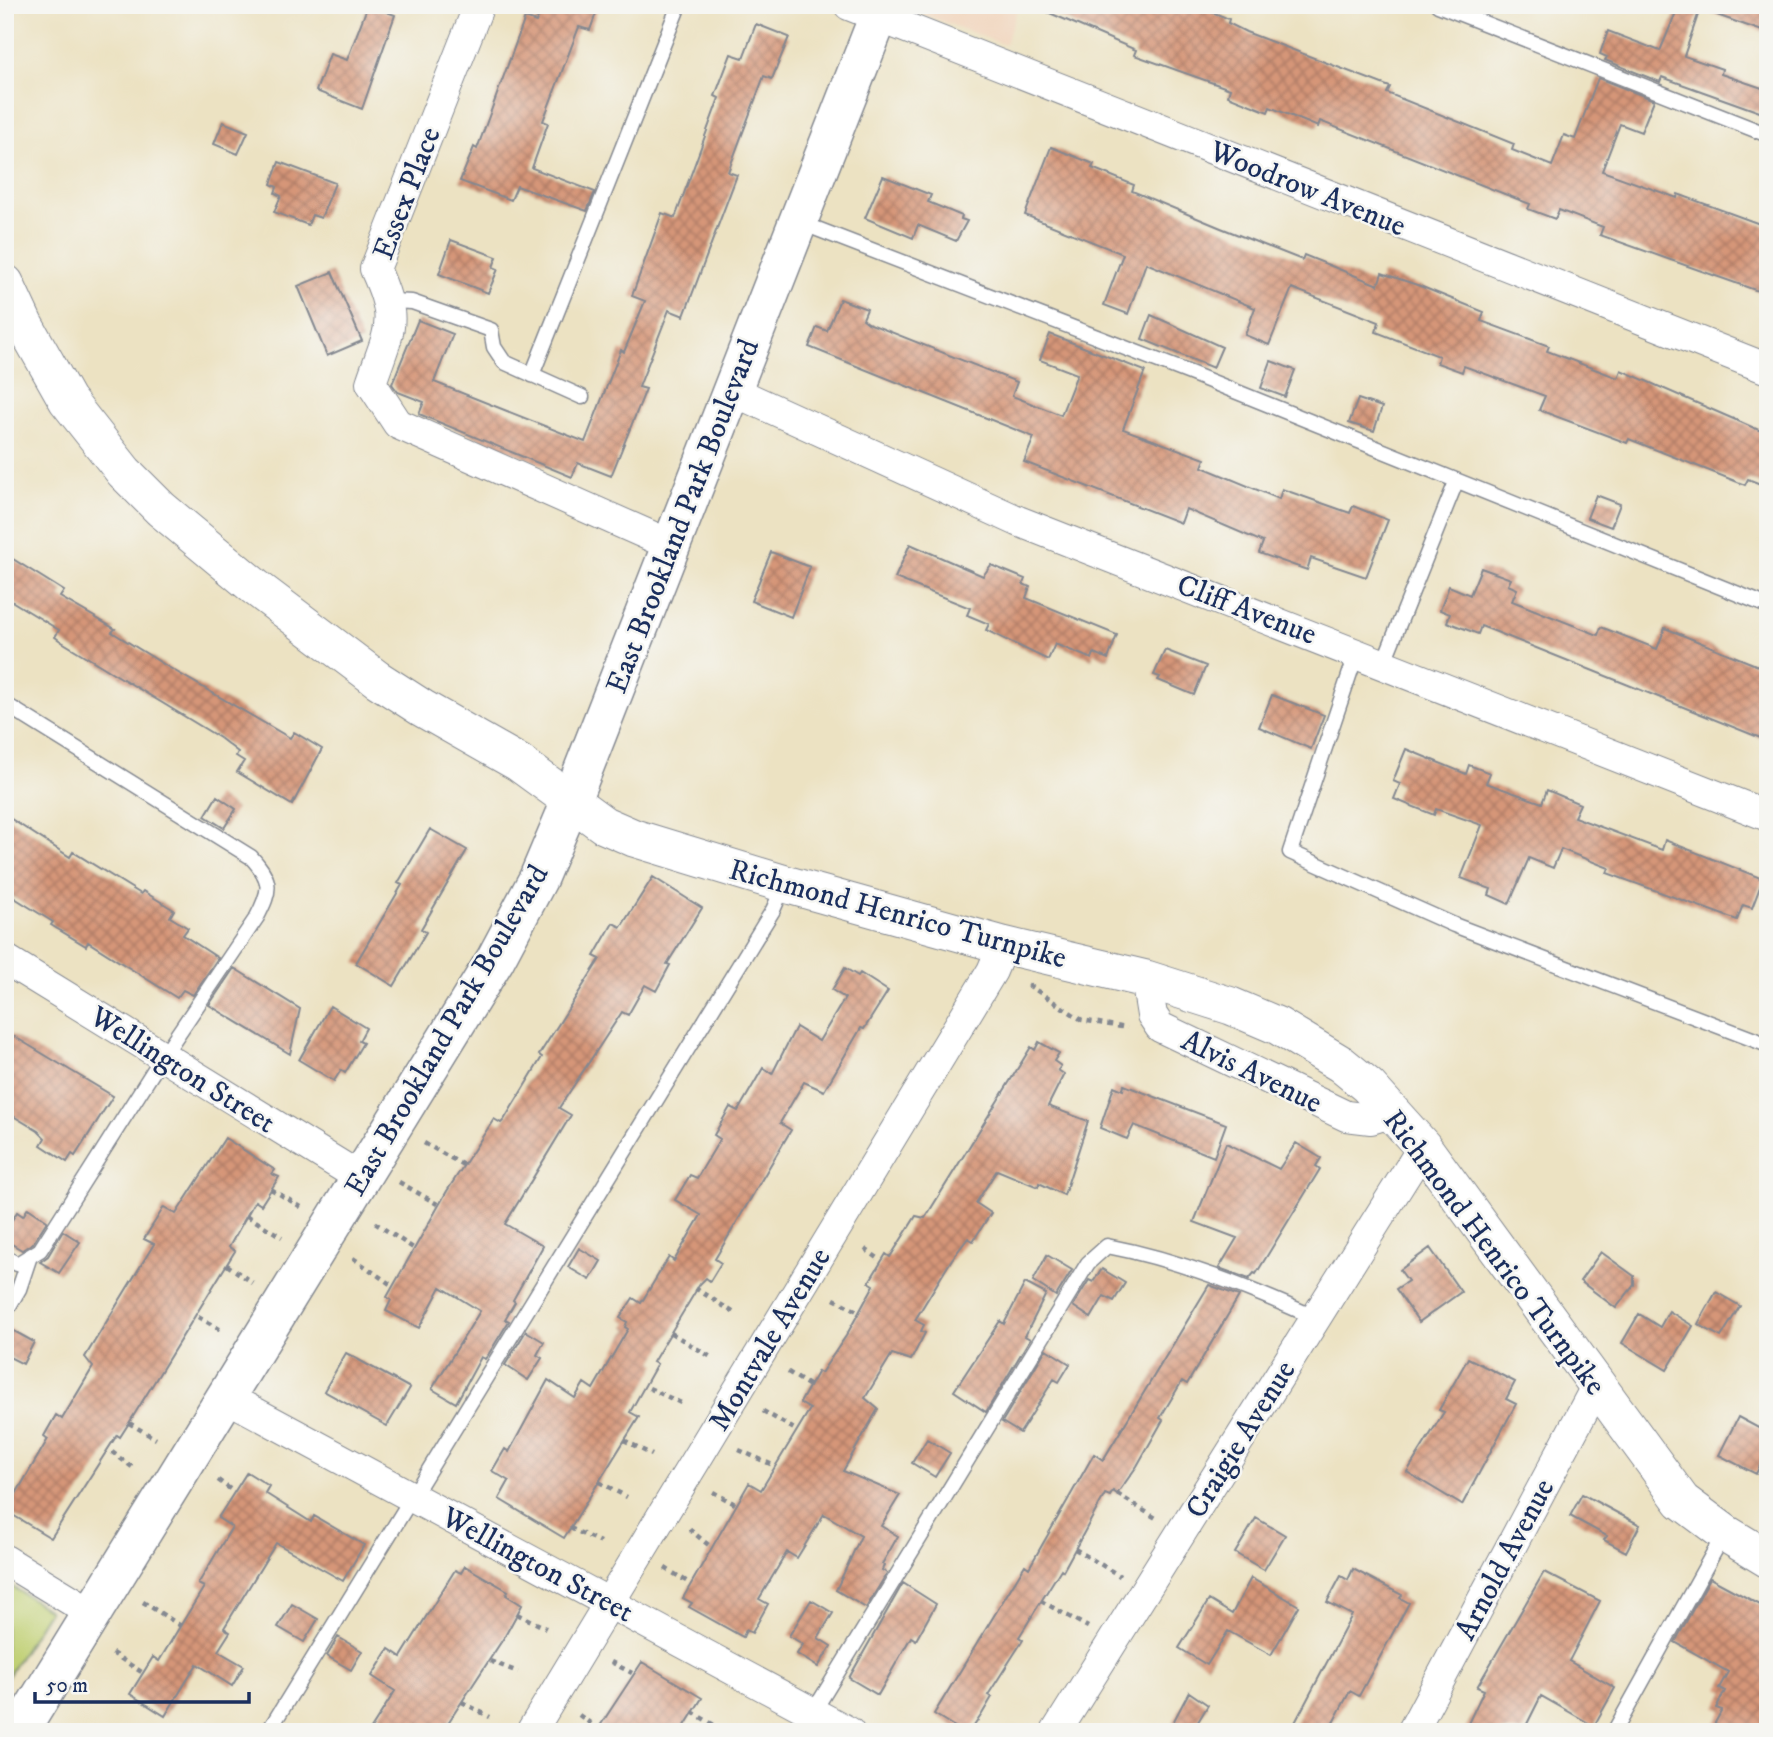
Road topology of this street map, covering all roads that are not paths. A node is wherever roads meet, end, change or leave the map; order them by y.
1 (479, 5) edge
2 (679, 5) edge
3 (1438, 5) edge
4 (870, 9) edge
5 (1768, 135) edge
6 (799, 222) junction
7 (5, 283) edge
8 (390, 301) junction
9 (1768, 369) edge
10 (532, 374) junction
11 (731, 390) junction
12 (582, 397) dead end
13 (1455, 482) junction
14 (671, 545) junction
15 (1768, 606) edge
16 (1370, 658) junction
17 (5, 705) edge
18 (571, 800) junction
19 (1768, 816) edge
20 (785, 884) junction
21 (1003, 945) junction
22 (5, 959) edge
23 (1146, 979) junction
24 (1768, 1045) edge
25 (163, 1056) junction
26 (1393, 1112) junction
27 (1423, 1147) junction
28 (361, 1178) junction
29 (30, 1256) junction
30 (5, 1257) edge
31 (5, 1312) edge
32 (1316, 1318) junction
33 (1596, 1387) junction
34 (226, 1397) junction
35 (413, 1497) junction
36 (1725, 1533) junction
37 (1768, 1559) edge
38 (5, 1560) edge
39 (610, 1601) junction
40 (92, 1613) junction
41 (807, 1722) edge
42 (19, 1732) edge
43 (268, 1732) edge
44 (531, 1732) edge
45 (849, 1732) edge
46 (1056, 1732) edge
47 (1412, 1732) edge
48 (1614, 1732) edge

1 - 8 street, Essex Place
2 - 10 lane
3 - 5 lane
4 - 6 main road, East Brookland Park Boulevard
4 - 9 street, Woodrow Avenue
6 - 11 main road, East Brookland Park Boulevard
6 - 13 lane
7 - 18 street, Richmond Henrico Turnpike
8 - 10 lane
8 - 14 street, Essex Place
10 - 12 lane
11 - 14 main road, East Brookland Park Boulevard
11 - 16 street, Cliff Avenue
13 - 15 lane
13 - 16 lane
14 - 18 main road, East Brookland Park Boulevard
16 - 19 street, Cliff Avenue
16 - 24 lane
17 - 25 lane
18 - 20 street, Richmond Henrico Turnpike
18 - 28 main road, East Brookland Park Boulevard
20 - 21 street, Richmond Henrico Turnpike
20 - 35 lane
21 - 23 street, Richmond Henrico Turnpike
21 - 39 street, Montvale Avenue
22 - 25 street, Wellington Street
23 - 26 street, Richmond Henrico Turnpike
23 - 26 street, Alvis Avenue
25 - 28 street, Wellington Street
25 - 29 lane
26 - 27 street, Richmond Henrico Turnpike
27 - 32 street, Craigie Avenue
27 - 33 street, Richmond Henrico Turnpike
28 - 34 main road, East Brookland Park Boulevard
29 - 30 lane
29 - 31 lane
32 - 41 lane
32 - 46 street, Craigie Avenue
33 - 36 street, Richmond Henrico Turnpike
33 - 47 street, Arnold Avenue
34 - 35 street, Wellington Street
34 - 40 main road, East Brookland Park Boulevard
35 - 39 street, Wellington Street
35 - 43 lane
36 - 37 street, Richmond Henrico Turnpike
36 - 48 lane
38 - 40 street
39 - 41 street, Wellington Street
39 - 44 street, Montvale Avenue
40 - 42 main road, East Brookland Park Boulevard
41 - 45 street, Wellington Street

